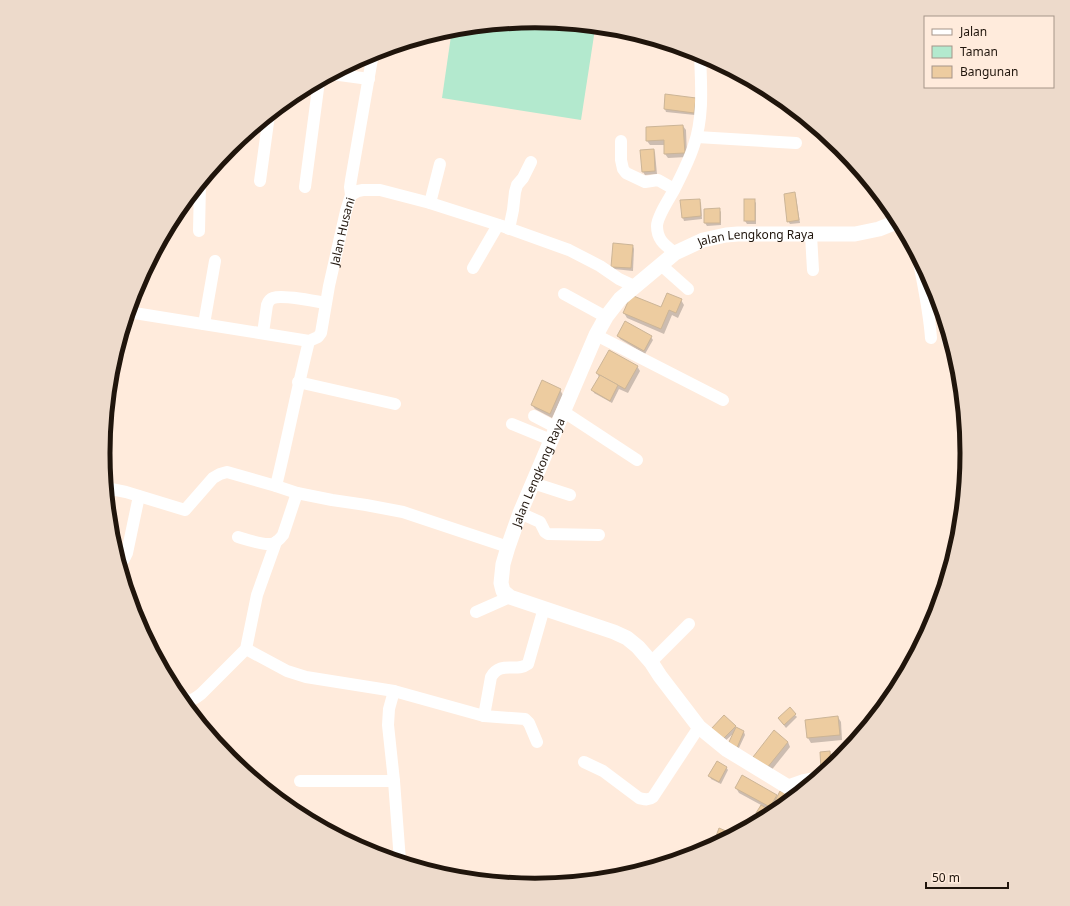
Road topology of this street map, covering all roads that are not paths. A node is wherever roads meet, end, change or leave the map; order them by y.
1 (372, 60) edge
2 (700, 61) edge
3 (341, 75) edge
4 (369, 79) junction
5 (318, 88) edge
6 (268, 122) edge
7 (697, 137) junction
8 (621, 141) dead end
9 (796, 143) dead end
10 (531, 162) dead end
11 (440, 164) dead end
12 (260, 181) dead end
13 (305, 187) dead end
14 (674, 189) junction
15 (200, 192) edge
16 (351, 195) junction
17 (430, 203) junction
18 (893, 224) edge
19 (503, 227) junction
20 (199, 231) dead end
21 (811, 235) junction
22 (675, 253) junction
23 (215, 261) dead end
24 (661, 265) junction
25 (473, 268) dead end
26 (813, 270) dead end
27 (922, 277) edge
28 (620, 279) junction
29 (634, 286) junction
30 (688, 289) dead end
31 (564, 294) dead end
32 (620, 298) junction
33 (325, 302) junction
34 (134, 313) edge
35 (606, 317) junction
36 (204, 324) junction
37 (263, 333) junction
38 (596, 335) junction
39 (931, 338) dead end
40 (309, 341) junction
41 (298, 382) junction
42 (723, 400) dead end
43 (395, 404) dead end
44 (564, 412) junction
45 (534, 416) dead end
46 (512, 424) dead end
47 (554, 434) junction
48 (637, 460) dead end
49 (533, 483) junction
50 (276, 486) junction
51 (112, 489) edge
52 (297, 493) junction
53 (570, 495) dead end
54 (140, 496) junction
55 (520, 513) junction
56 (599, 535) dead end
57 (238, 537) dead end
58 (276, 542) junction
59 (508, 547) junction
60 (123, 560) edge
61 (510, 597) junction
62 (544, 608) junction
63 (476, 612) dead end
64 (689, 624) dead end
65 (246, 648) junction
66 (651, 662) junction
67 (394, 691) junction
68 (190, 701) edge
69 (484, 716) junction
70 (699, 726) junction
71 (536, 742) dead end
72 (584, 762) dead end
73 (807, 779) edge
74 (300, 781) dead end
75 (394, 781) junction
76 (793, 790) edge
77 (400, 856) edge

1 - 4 street
2 - 7 street
3 - 4 street
4 - 16 street
5 - 13 street
6 - 12 street
7 - 9 street
7 - 14 street
8 - 14 street
10 - 19 street
11 - 17 street
14 - 22 street
15 - 20 street
16 - 17 street, Jalan Husani
16 - 33 street, Jalan Husani
17 - 19 street, Jalan Husani
18 - 21 street, Jalan Lengkong Raya
19 - 25 street
19 - 28 street, Jalan Husani
21 - 22 street, Jalan Lengkong Raya
21 - 26 street
22 - 24 street, Jalan Lengkong Raya
23 - 36 street
24 - 29 street, Jalan Lengkong Raya
24 - 30 street
27 - 39 street
28 - 29 street, Jalan Husani
28 - 32 street
29 - 32 street, Jalan Lengkong Raya
31 - 35 street
32 - 35 street, Jalan Lengkong Raya
33 - 37 street
33 - 40 street, Jalan Husani
34 - 36 street
35 - 38 street, Jalan Lengkong Raya
36 - 37 street
37 - 40 street
38 - 42 street
38 - 44 street, Jalan Lengkong Raya
40 - 41 street
41 - 43 street
41 - 50 street
44 - 47 street, Jalan Lengkong Raya
44 - 48 street
45 - 47 street
46 - 47 street
47 - 49 street, Jalan Lengkong Raya
49 - 53 street
49 - 55 street, Jalan Lengkong Raya
50 - 52 street
50 - 54 street
51 - 54 street
52 - 58 street
52 - 59 street
54 - 60 street
55 - 56 street
55 - 59 street, Jalan Lengkong Raya
57 - 58 street
58 - 65 street
59 - 61 street, Jalan Lengkong Raya
61 - 62 street
61 - 63 street
62 - 66 street
62 - 69 street
64 - 66 street
65 - 67 street
65 - 68 street
66 - 70 street
67 - 69 street
67 - 75 street
69 - 71 street
70 - 72 street
70 - 76 street
73 - 76 street
74 - 75 street
75 - 77 street

